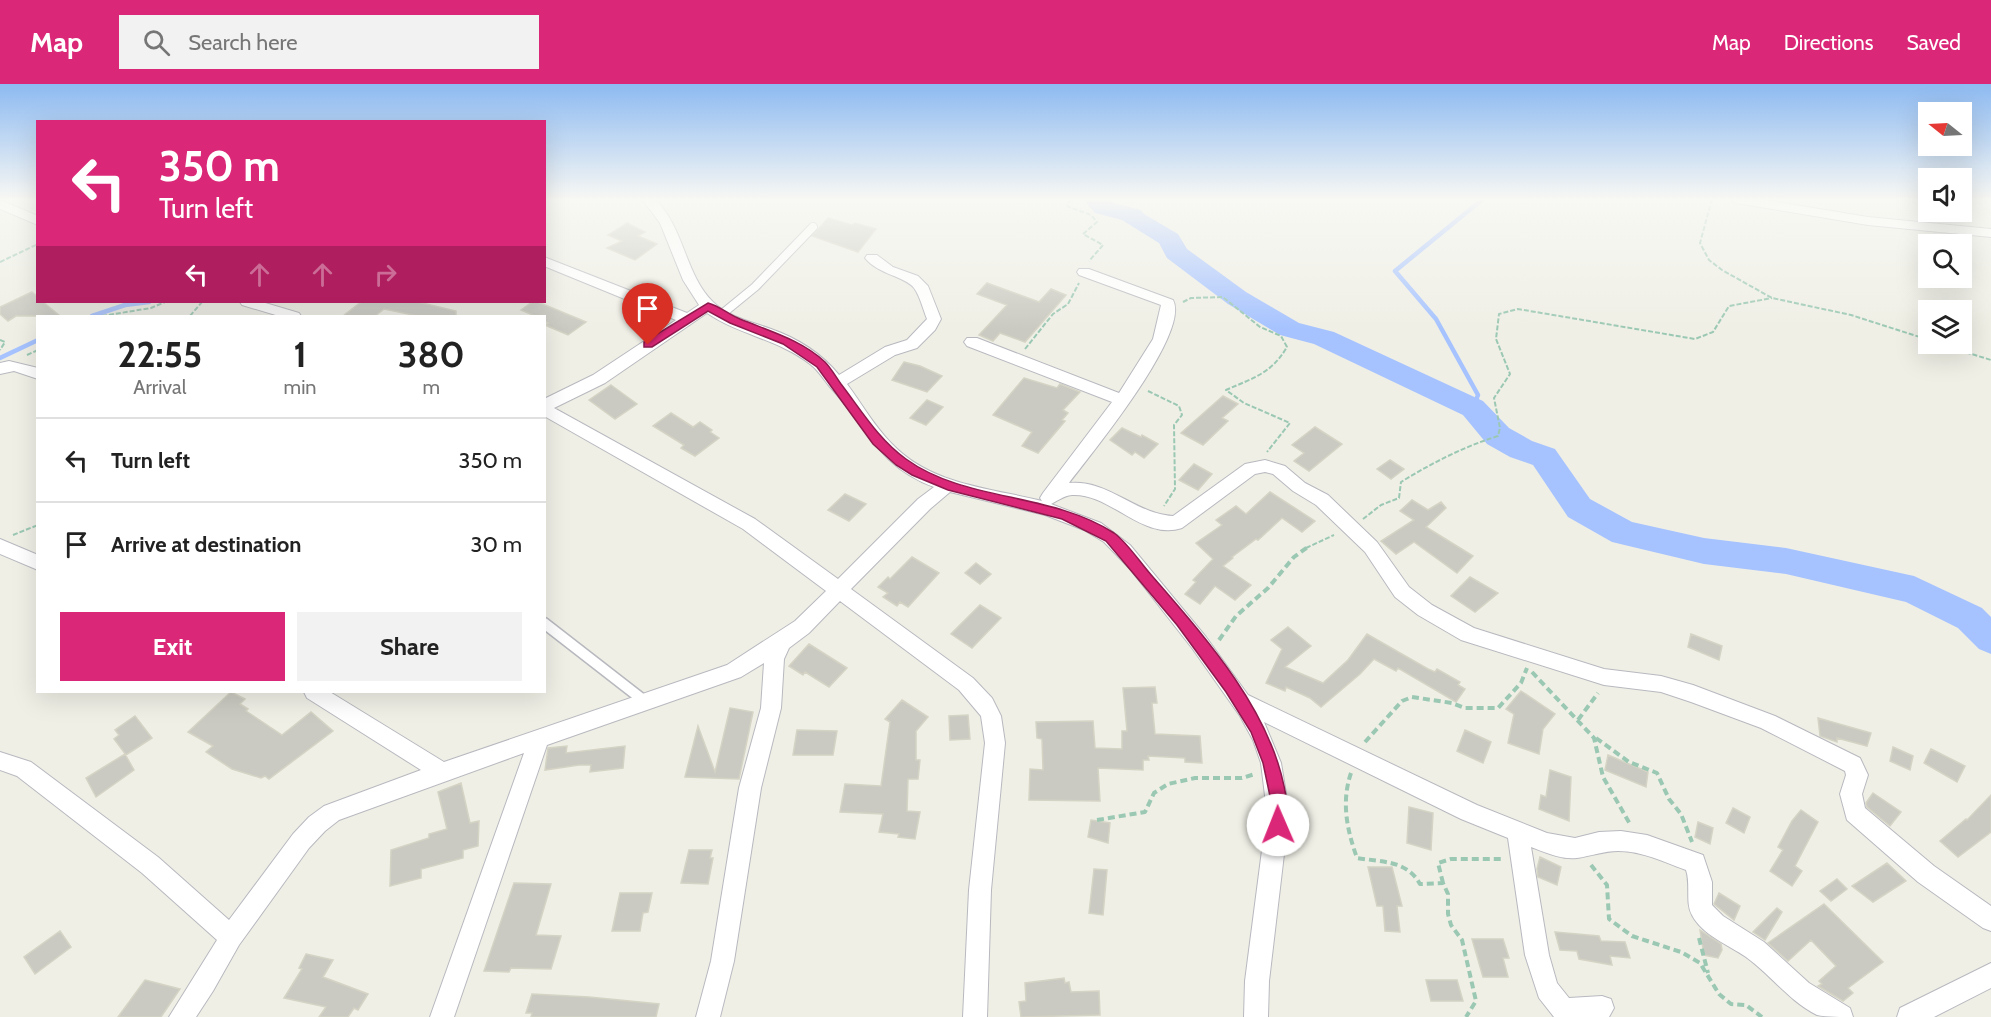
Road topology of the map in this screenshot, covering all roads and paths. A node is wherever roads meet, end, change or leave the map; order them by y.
1 (676, 243) edge
2 (798, 243) edge
3 (1099, 243) edge
4 (1700, 243) edge
5 (36, 245) edge
6 (872, 258) dead end
7 (0, 262) edge
8 (546, 262) edge
9 (1084, 272) junction
10 (1772, 298) junction
11 (163, 303) edge
12 (201, 303) edge
13 (250, 303) edge
14 (715, 310) junction
15 (1169, 310) junction
16 (108, 315) edge
17 (191, 315) edge
18 (291, 315) edge
19 (687, 319) junction
20 (1918, 336) edge
21 (0, 340) edge
22 (972, 342) dead end
23 (0, 351) edge
24 (1972, 354) edge
25 (1020, 360) junction
26 (1991, 360) edge
27 (0, 369) edge
28 (36, 373) edge
29 (836, 384) junction
30 (1131, 385) junction
31 (1121, 400) junction
32 (546, 406) edge
33 (546, 408) edge
34 (1488, 439) dead end
35 (1258, 466) junction
36 (948, 485) junction
37 (1046, 501) junction
38 (1147, 520) junction
39 (36, 526) edge
40 (5, 541) edge
41 (36, 562) edge
42 (838, 588) junction
43 (546, 625) edge
44 (782, 642) junction
45 (1515, 649) junction
46 (1528, 668) junction
47 (1630, 680) junction
48 (316, 693) edge
49 (1241, 701) junction
50 (646, 703) junction
51 (1578, 720) junction
52 (1594, 738) junction
53 (539, 739) junction
54 (1359, 757) junction
55 (0, 761) edge
56 (1271, 763) junction
57 (442, 772) junction
58 (1097, 820) dead end
59 (1518, 832) junction
60 (1647, 845) junction
61 (1575, 848) junction
62 (1520, 859) junction
63 (1695, 863) junction
64 (1443, 883) junction
65 (1701, 910) junction
66 (1991, 920) edge
67 (231, 937) junction
68 (1991, 975) edge
69 (1710, 977) junction
70 (1602, 1008) dead end
71 (181, 1017) edge
72 (442, 1017) edge
73 (708, 1017) edge
74 (975, 1017) edge
75 (1256, 1017) edge
76 (1466, 1017) edge
77 (1762, 1017) edge
78 (1841, 1017) edge
79 (1908, 1017) edge

1 - 14 street
2 - 14 lane
3 - 9 path
4 - 10 path
5 - 7 path
6 - 29 street
8 - 19 street
9 - 15 street
9 - 25 path
10 - 20 path
10 - 34 path
11 - 16 path
12 - 17 path
13 - 18 street
14 - 19 street
14 - 29 street
15 - 30 street
15 - 35 path
19 - 32 street
21 - 23 path
22 - 25 street
24 - 26 path
25 - 31 street
27 - 28 street
29 - 36 street
30 - 31 street
30 - 38 path
31 - 37 street
33 - 42 street
35 - 38 street
35 - 45 street
36 - 37 street
36 - 42 street
37 - 38 street
37 - 49 street
39 - 40 path
40 - 41 street
42 - 44 street
42 - 74 street
43 - 50 lane
44 - 50 street
44 - 73 street
45 - 46 path
45 - 47 street
46 - 51 path
46 - 54 path
47 - 51 path
47 - 66 street
48 - 57 street
49 - 54 street
49 - 56 street
50 - 53 street
51 - 52 path
52 - 60 path
52 - 63 path
53 - 57 street
53 - 72 street
54 - 59 street
54 - 64 path
55 - 67 street
56 - 58 path
56 - 75 street
57 - 67 street
59 - 61 street
59 - 62 street
60 - 61 street
60 - 63 street
61 - 69 path
62 - 64 path
62 - 70 street
63 - 65 street
64 - 76 path
65 - 69 path
65 - 78 street
67 - 71 street
68 - 79 street
69 - 77 path

